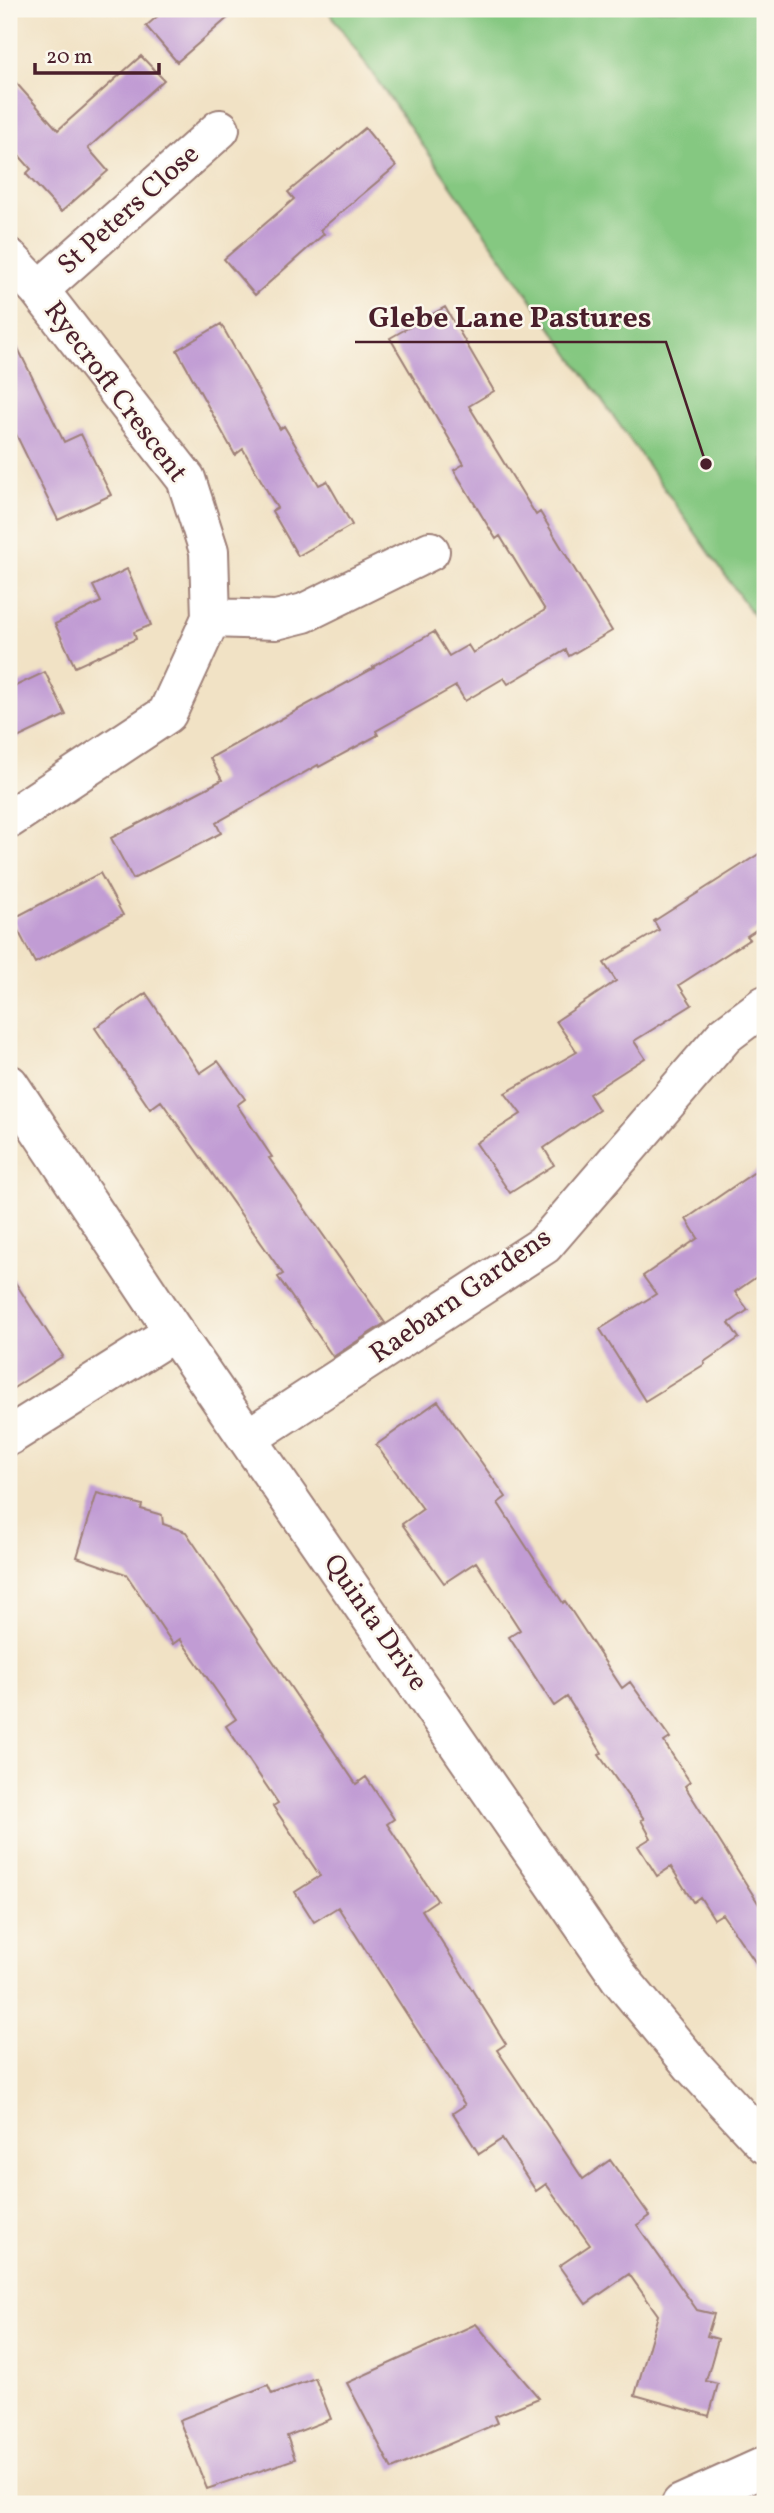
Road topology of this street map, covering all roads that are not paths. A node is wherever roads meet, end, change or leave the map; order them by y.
1 (220, 129) dead end
2 (9, 258) edge
3 (39, 290) junction
4 (430, 551) dead end
5 (211, 618) junction
6 (9, 819) edge
7 (765, 1005) edge
8 (9, 1084) edge
9 (174, 1332) junction
10 (9, 1436) edge
11 (248, 1438) junction
12 (765, 2144) edge
13 (765, 2466) edge
14 (681, 2504) edge

1 - 3 street, St Peters Close
2 - 3 street, Ryecroft Crescent
3 - 5 street, Ryecroft Crescent
4 - 5 street
5 - 6 street, Ryecroft Crescent
7 - 11 street, Raebarn Gardens
8 - 9 street, Quinta Drive
9 - 10 street
9 - 11 street, Quinta Drive
11 - 12 street, Quinta Drive
13 - 14 street

